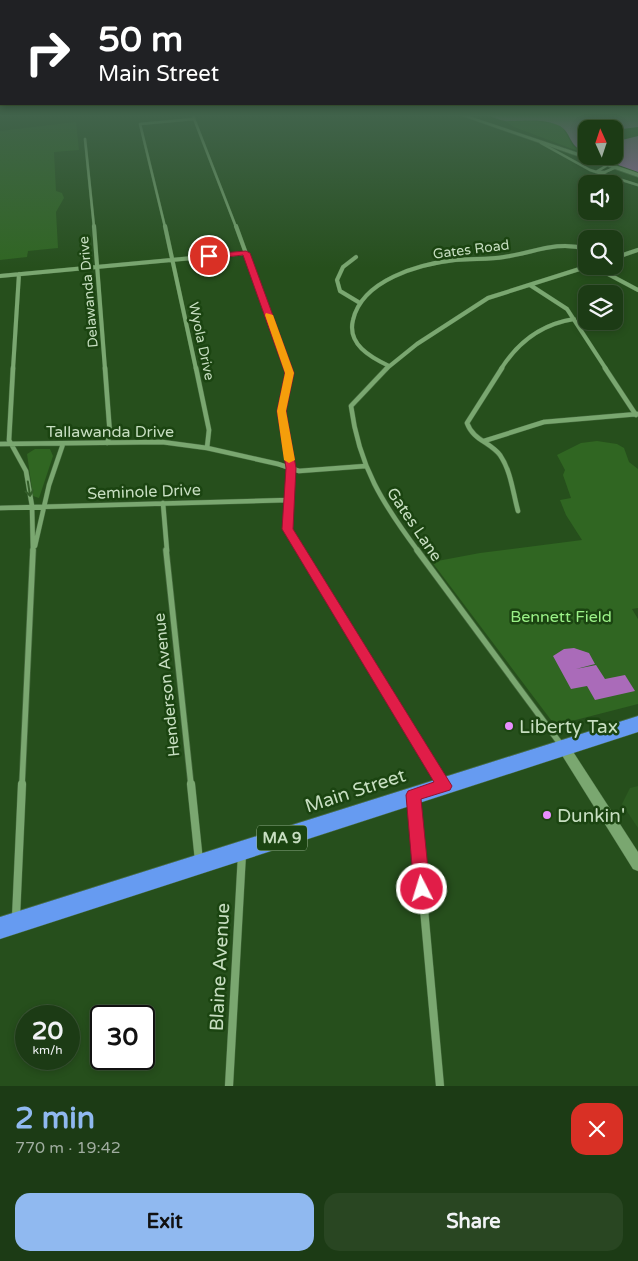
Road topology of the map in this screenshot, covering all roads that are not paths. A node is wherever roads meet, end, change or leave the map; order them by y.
1 (88, 167) edge
2 (150, 167) edge
3 (213, 167) edge
4 (586, 167) edge
5 (605, 167) edge
6 (609, 167) edge
7 (614, 168) junction
8 (596, 172) junction
9 (638, 175) edge
10 (638, 185) edge
11 (578, 247) edge
12 (638, 250) edge
13 (246, 253) junction
14 (623, 255) edge
15 (356, 257) dead end
16 (173, 260) junction
17 (97, 267) junction
18 (578, 270) edge
19 (19, 274) junction
20 (610, 275) edge
21 (0, 276) edge
22 (530, 285) junction
23 (638, 290) edge
24 (360, 303) junction
25 (574, 319) junction
26 (389, 366) junction
27 (637, 414) edge
28 (484, 441) junction
29 (108, 443) junction
30 (0, 444) edge
31 (63, 444) junction
32 (11, 445) junction
33 (207, 448) junction
34 (366, 466) junction
35 (291, 468) junction
36 (289, 500) junction
37 (163, 503) junction
38 (32, 506) junction
39 (44, 506) junction
40 (0, 508) edge
41 (518, 511) dead end
42 (33, 554) junction
43 (638, 724) edge
44 (564, 748) junction
45 (444, 786) junction
46 (414, 795) junction
47 (242, 850) junction
48 (200, 864) junction
49 (638, 864) edge
50 (8, 925) edge
51 (229, 1086) edge
52 (440, 1086) edge

1 - 17 street, Delawanda Drive
2 - 16 street, Wyola Drive
3 - 13 street
4 - 8 street
5 - 8 street
6 - 7 main road
7 - 8 street
7 - 9 main road
8 - 10 street
11 - 24 street, Gates Road
12 - 14 street
13 - 16 street
13 - 35 street
15 - 24 street
16 - 17 street
16 - 33 street, Wyola Drive
17 - 19 street
17 - 29 street, Delawanda Drive
18 - 22 street, Gates Lane
19 - 21 street
19 - 32 street
20 - 23 street
22 - 25 street
22 - 26 street, Gates Lane
24 - 26 street
25 - 27 street
25 - 28 street
26 - 34 street, Gates Lane
27 - 28 street
28 - 41 street
29 - 31 street, Tallawanda Drive
29 - 33 street, Tallawanda Drive
30 - 32 street, Tallawanda Drive
31 - 32 street, Tallawanda Drive
31 - 39 street
32 -> 38 street
33 - 35 street, Tallawanda Drive
34 - 35 street, Tallawanda Drive
34 - 44 street, Gates Lane
35 - 36 street
36 - 37 street, Seminole Drive
36 - 45 street
37 - 39 street, Seminole Drive
37 - 48 street, Henderson Avenue
38 - 39 street, Seminole Drive
38 - 40 street, Seminole Drive
38 - 42 street
39 - 42 street
42 - 50 street
43 - 44 highway, Main Street / MA 9
44 - 45 highway, Main Street / MA 9
44 - 49 main road
45 - 46 highway, Main Street / MA 9
46 - 47 highway, Main Street / MA 9
46 - 52 street
47 - 48 highway, Main Street / MA 9
47 - 51 street, Blaine Avenue
48 - 50 highway, Main Street / MA 9

